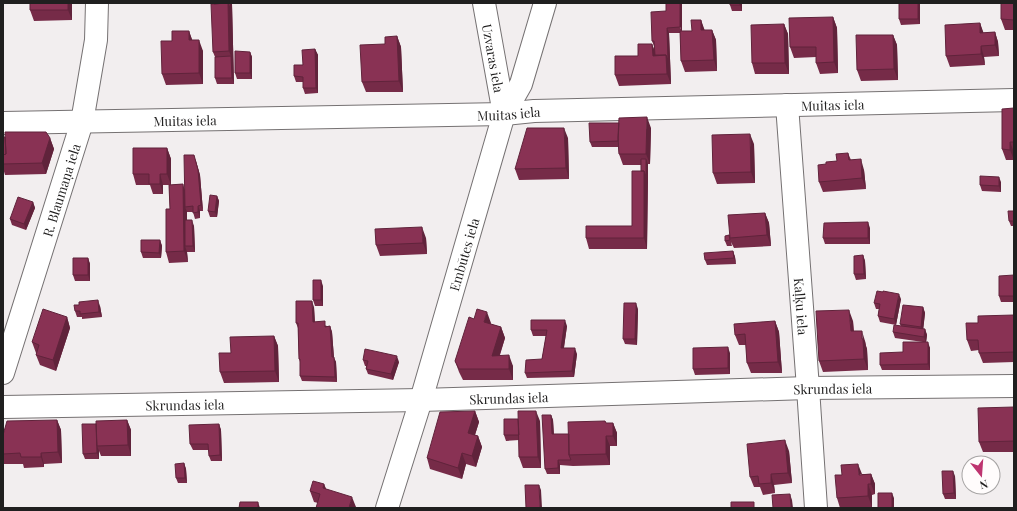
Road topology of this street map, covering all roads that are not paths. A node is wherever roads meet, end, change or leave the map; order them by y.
1 (97, 3) edge
2 (484, 3) edge
3 (546, 3) edge
4 (1014, 100) edge
5 (787, 105) junction
6 (504, 114) junction
7 (82, 122) junction
8 (3, 123) edge
9 (3, 373) edge
10 (1014, 386) edge
11 (808, 388) junction
12 (421, 400) junction
13 (3, 407) edge
14 (387, 508) edge
15 (816, 508) edge

1 - 7 street, R. Blaumaņa iela
2 - 6 street, Uzvaras iela
3 - 6 street, Embūtes iela
4 - 5 street, Muitas iela
5 - 6 street, Muitas iela
5 - 11 street, Kaļķu iela
6 - 7 street, Muitas iela
6 - 12 street, Embūtes iela
7 - 8 street, Muitas iela
7 - 9 street, R. Blaumaņa iela
10 - 11 street, Skrundas iela
11 - 12 street, Skrundas iela
11 - 15 street, Kaļķu iela
12 - 13 street, Skrundas iela
12 - 14 street, Embūtes iela

